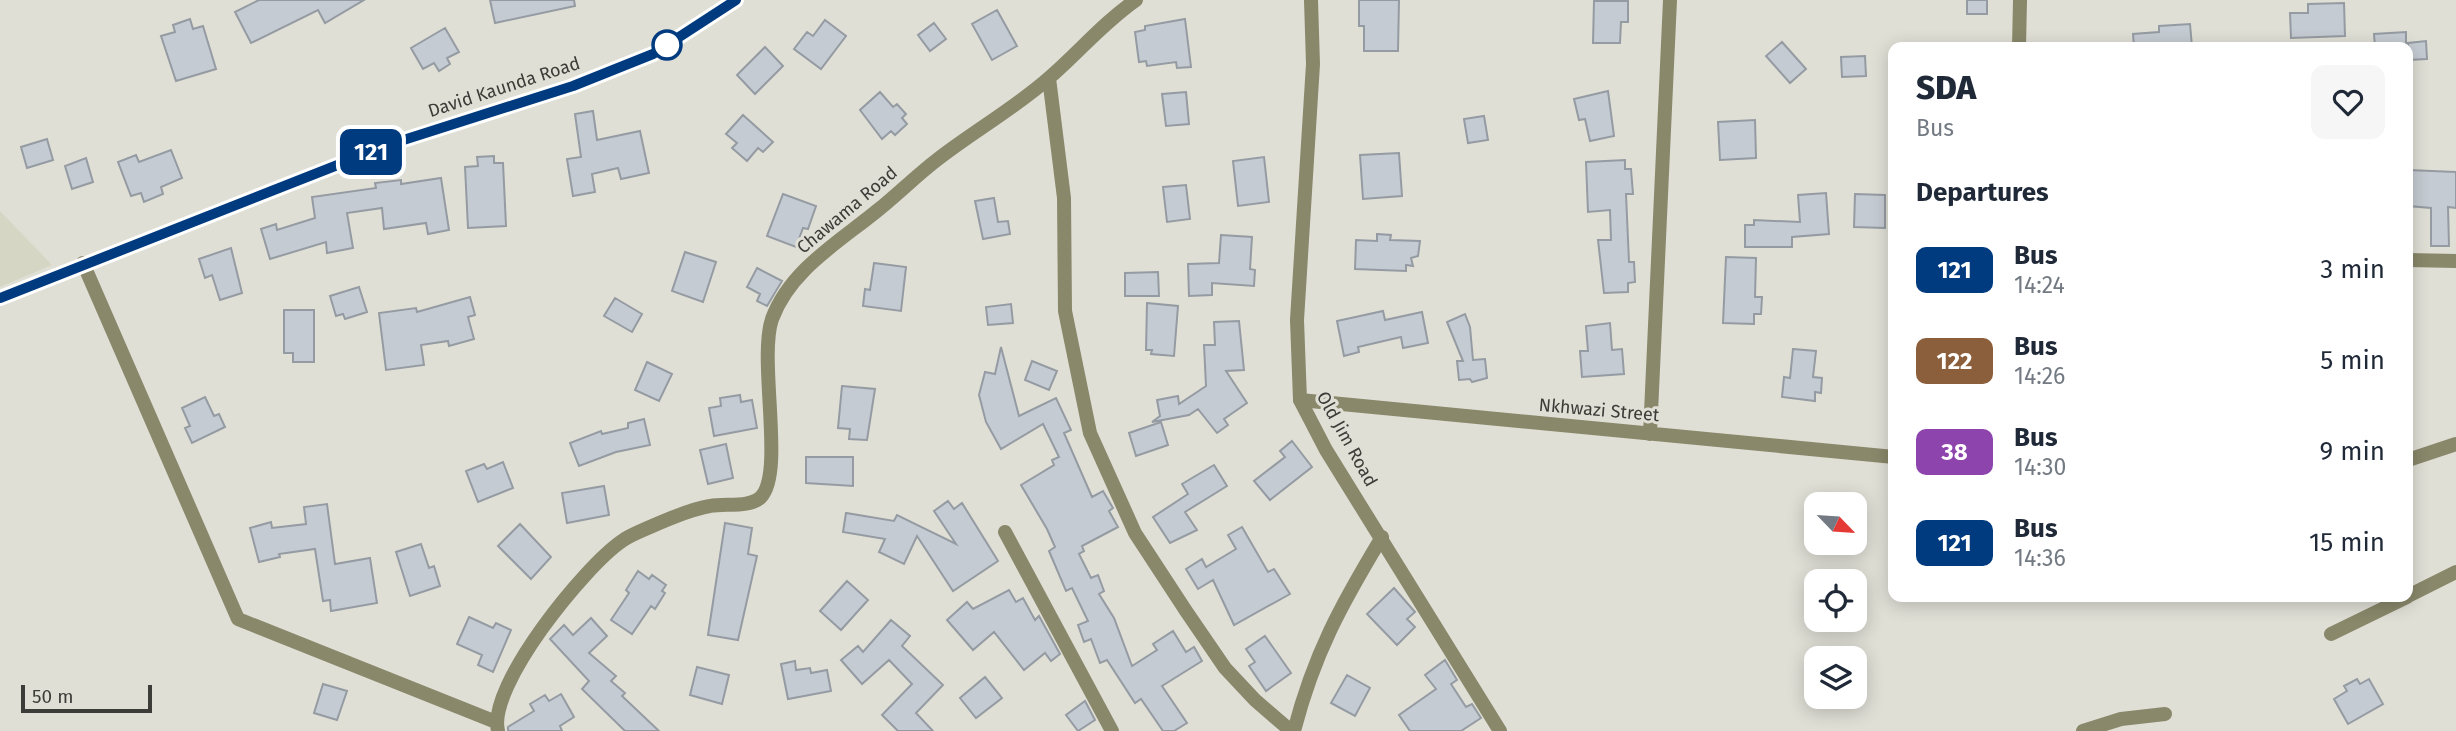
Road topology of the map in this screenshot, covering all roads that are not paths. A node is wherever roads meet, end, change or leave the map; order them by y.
1 (736, 0) edge
2 (1136, 0) edge
3 (1311, 0) edge
4 (1670, 0) edge
5 (2020, 0) edge
6 (2019, 42) edge
7 (1049, 78) junction
8 (2413, 260) edge
9 (2456, 261) edge
10 (83, 264) junction
11 (0, 298) edge
12 (1300, 401) junction
13 (1650, 434) junction
14 (2456, 444) edge
15 (1888, 456) edge
16 (2413, 458) edge
17 (1005, 532) dead end
18 (1382, 537) junction
19 (2456, 572) edge
20 (2413, 593) edge
21 (2395, 602) edge
22 (2331, 634) dead end
23 (2165, 714) dead end
24 (497, 726) edge
25 (1112, 731) edge
26 (1293, 731) edge
27 (1500, 731) edge
28 (2083, 731) edge

1 - 10 street, David Kaunda Road
2 - 7 street, Chawama Road
3 - 12 street, Old Jim Road
4 - 13 street
5 - 6 street
7 - 24 street, Chawama Road
7 - 26 street
8 - 9 street
10 - 11 street, David Kaunda Road
10 - 24 street
12 - 13 street, Nkhwazi Street
12 - 18 street, Old Jim Road
13 - 15 street, Nkhwazi Street
14 - 16 street
17 - 25 street
18 - 26 street
18 - 27 street, Old Jim Road
19 - 20 street
21 - 22 street
23 - 28 street

